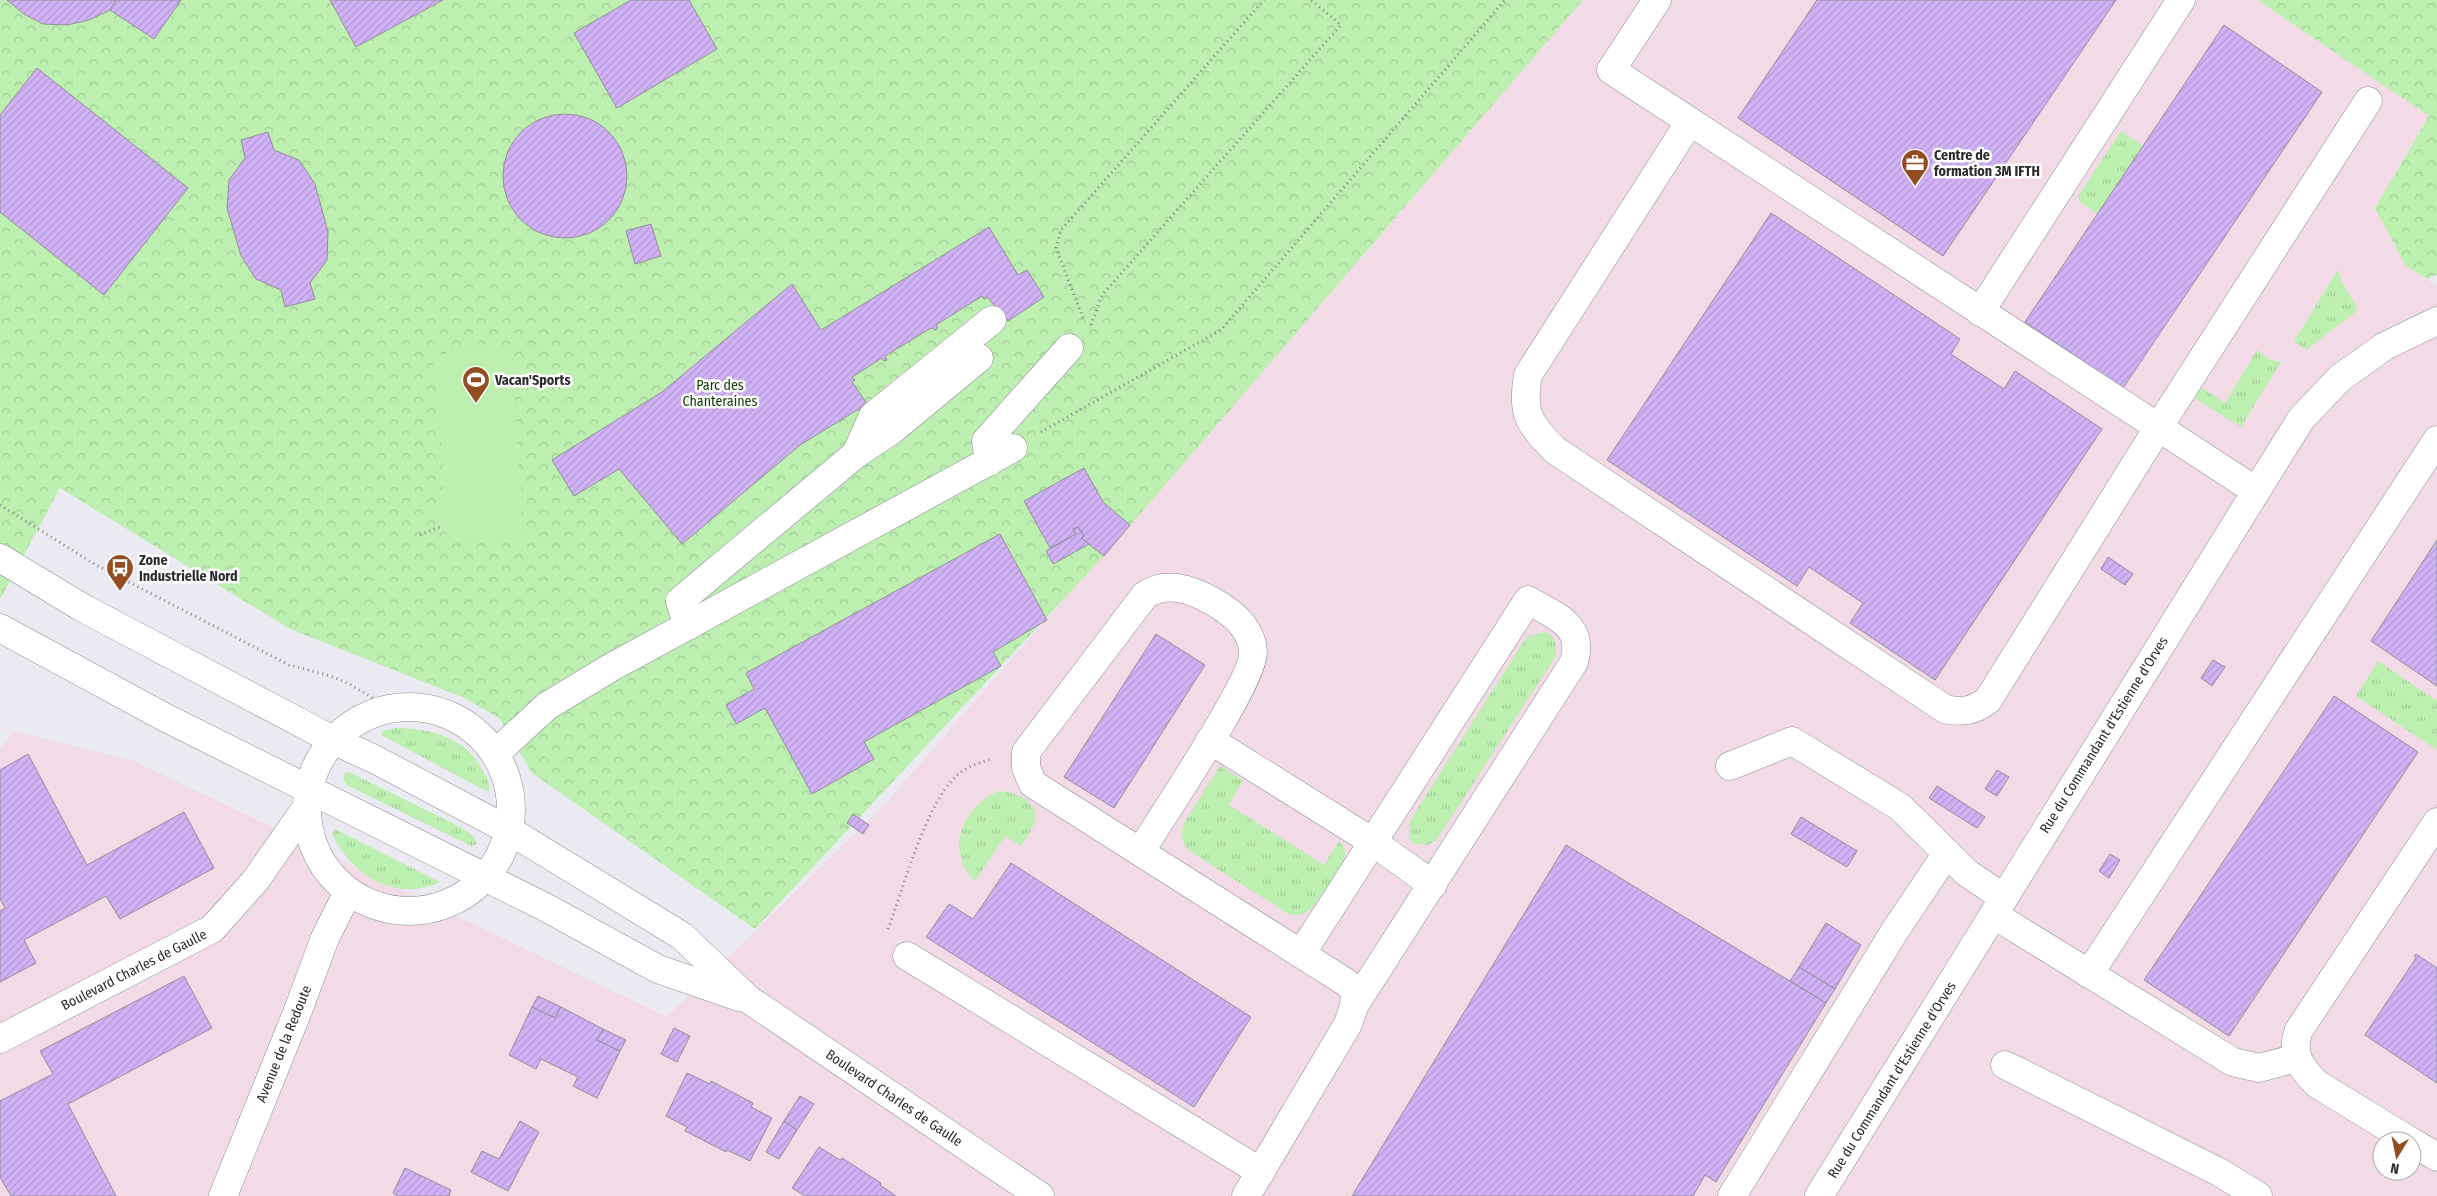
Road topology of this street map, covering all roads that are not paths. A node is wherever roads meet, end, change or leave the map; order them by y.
1 (1657, 0) edge
2 (2181, 0) edge
3 (2368, 101) dead end
4 (1690, 123) junction
5 (1980, 312) junction
6 (992, 320) dead end
7 (2437, 320) edge
8 (1079, 340) road end
9 (979, 358) dead end
10 (2158, 428) junction
11 (2437, 440) edge
12 (1013, 448) road end
13 (856, 454) junction
14 (989, 462) junction
15 (2256, 491) junction
16 (0, 558) edge
17 (688, 626) junction
18 (0, 628) edge
19 (333, 740) junction
20 (1210, 740) junction
21 (495, 754) junction
22 (1730, 766) dead end
23 (306, 799) junction
24 (2437, 822) edge
25 (510, 831) junction
26 (1373, 842) junction
27 (1140, 852) junction
28 (1947, 853) junction
29 (487, 878) junction
30 (1432, 885) junction
31 (348, 894) junction
32 (1999, 906) junction
33 (1301, 954) junction
34 (907, 956) road end
35 (2090, 974) junction
36 (748, 999) junction
37 (1354, 1006) junction
38 (0, 1039) edge
39 (2297, 1058) junction
40 (2005, 1065) dead end
41 (2395, 1131) edge
42 (2422, 1148) edge
43 (2437, 1157) edge
44 (1261, 1172) junction
45 (223, 1196) edge
46 (1040, 1196) edge
47 (1246, 1196) edge
48 (1732, 1196) edge
49 (1819, 1196) edge
50 (2258, 1196) edge

1 - 4 main road
2 - 5 main road
3 - 10 main road
4 - 5 main road
4 - 10 main road
5 - 10 main road
6 - 13 main road
7 - 15 main road, Rue du Commandant d'Estienne d'Orves
8 - 14 main road
9 - 13 main road
10 - 15 main road
11 - 35 main road
12 - 14 main road
13 - 17 main road
14 - 17 main road
15 - 32 main road, Rue du Commandant d'Estienne d'Orves
16 - 19 main road, Boulevard Charles de Gaulle
17 - 21 main road
18 - 23 main road, Boulevard Charles de Gaulle
19 - 21 main road, Boulevard Charles de Gaulle
19 - 23 main road, Boulevard Charles de Gaulle
19 - 25 main road, Boulevard Charles de Gaulle
20 - 26 main road
20 - 27 main road
20 - 27 main road
21 - 25 main road, Boulevard Charles de Gaulle
22 - 28 main road
23 - 29 main road, Boulevard Charles de Gaulle
23 - 31 main road, Boulevard Charles de Gaulle
23 - 38 main road, Boulevard Charles de Gaulle
24 - 39 main road
25 - 29 main road, Boulevard Charles de Gaulle
25 - 36 main road, Boulevard Charles de Gaulle
26 - 30 main road
26 - 30 main road
26 - 33 main road
27 - 33 main road
28 - 32 main road
28 - 48 main road
29 - 31 main road, Boulevard Charles de Gaulle
29 - 36 main road, Boulevard Charles de Gaulle
30 - 37 main road
31 - 45 main road, Avenue de la Redoute
32 - 35 main road
32 - 49 main road, Rue du Commandant d'Estienne d'Orves
33 - 37 main road
34 - 44 main road
35 - 39 main road
36 - 46 main road, Boulevard Charles de Gaulle
37 - 44 main road
39 - 41 main road
40 - 50 main road
42 - 43 main road
44 - 47 main road

